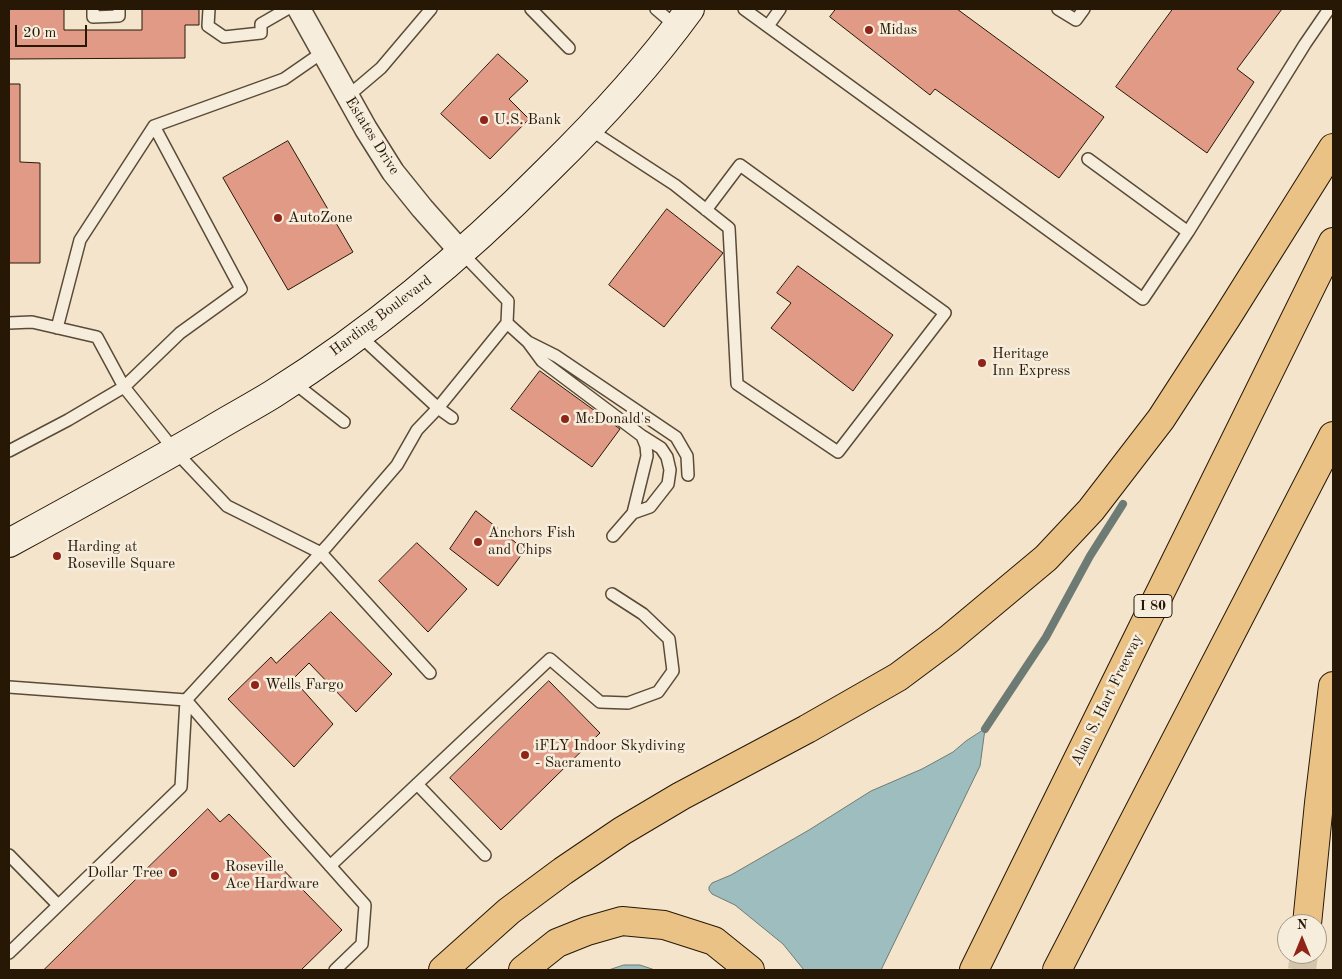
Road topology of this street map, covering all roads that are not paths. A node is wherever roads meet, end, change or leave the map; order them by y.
1 (93, 9) edge
2 (119, 9) edge
3 (208, 9) edge
4 (287, 9) edge
5 (299, 9) edge
6 (431, 9) edge
7 (531, 9) edge
8 (656, 9) edge
9 (744, 9) edge
10 (780, 9) edge
11 (1058, 9) edge
12 (1084, 9) edge
13 (1329, 9) edge
14 (683, 18) edge
15 (768, 26) junction
16 (569, 48) dead end
17 (323, 52) junction
18 (348, 96) junction
19 (154, 126) junction
20 (589, 129) junction
21 (1333, 148) edge
22 (1088, 159) dead end
23 (706, 210) junction
24 (1188, 232) junction
25 (1333, 242) edge
26 (461, 252) junction
27 (9, 322) edge
28 (507, 323) junction
29 (57, 328) junction
30 (359, 335) junction
31 (528, 342) junction
32 (292, 381) junction
33 (124, 387) junction
34 (438, 408) junction
35 (452, 418) dead end
36 (344, 422) dead end
37 (642, 436) junction
38 (1333, 436) edge
39 (9, 451) edge
40 (175, 451) junction
41 (688, 475) dead end
42 (634, 513) junction
43 (613, 536) dead end
44 (9, 543) edge
45 (321, 553) junction
46 (612, 594) dead end
47 (430, 673) dead end
48 (1333, 686) edge
49 (9, 688) edge
50 (186, 700) junction
51 (417, 784) junction
52 (9, 855) edge
53 (485, 855) dead end
54 (330, 866) junction
55 (58, 905) junction
56 (1308, 914) edge
57 (9, 953) edge
58 (335, 970) edge
59 (443, 970) edge
60 (523, 970) edge
61 (750, 970) edge
62 (974, 970) edge
63 (1057, 970) edge

1 - 2 lane
3 - 4 lane
5 - 17 street, Estates Drive
6 - 18 lane
7 - 16 lane
8 - 14 lane
9 - 15 lane
10 - 15 lane
11 - 12 lane
13 - 24 lane
14 - 20 main road, Harding Boulevard
15 - 24 lane
17 - 18 street, Estates Drive
17 - 19 lane
18 - 26 street, Estates Drive
19 - 29 lane
19 - 33 lane
20 - 23 lane
20 - 26 main road, Harding Boulevard
21 - 59 highway
22 - 24 lane
23 - 23 lane
25 - 62 highway, Alan S. Hart Freeway / I 80
26 - 28 lane
26 - 30 main road, Harding Boulevard
27 - 29 lane
28 - 31 lane
28 - 34 lane
29 - 33 lane
30 - 32 main road, Harding Boulevard
30 - 34 lane
31 - 37 lane
31 - 41 lane
32 - 36 lane
32 - 40 main road, Harding Boulevard
33 - 39 lane
33 - 40 lane
34 - 35 lane
34 - 45 lane
37 - 42 lane
37 - 42 lane
38 - 63 highway
40 - 44 main road, Harding Boulevard
40 - 45 lane
42 - 43 lane
45 - 47 lane
45 - 50 lane
46 - 51 lane
48 - 56 highway
49 - 50 lane
50 - 54 lane
50 - 55 lane
51 - 53 lane
51 - 54 lane
52 - 55 lane
54 - 58 lane
55 - 57 lane
60 - 61 highway

